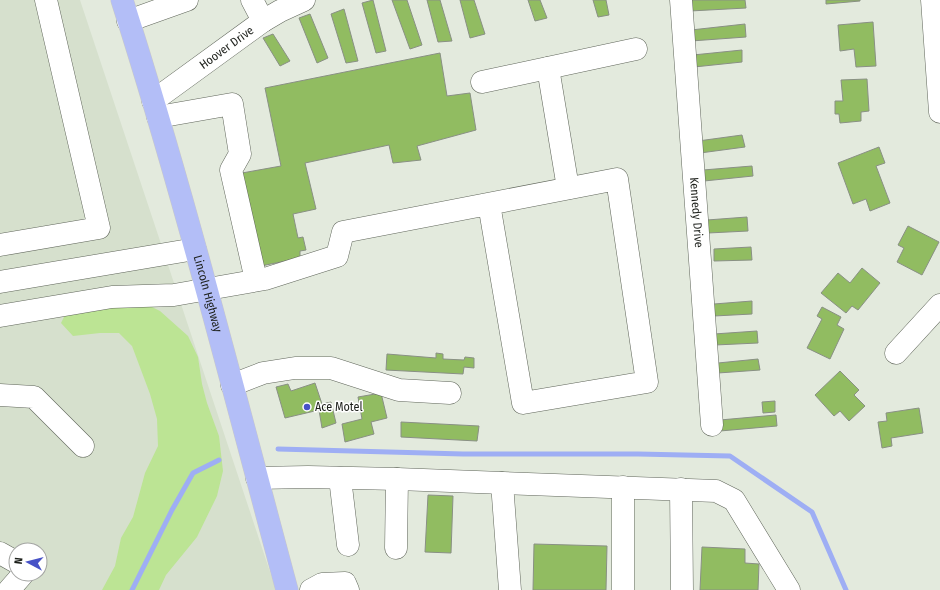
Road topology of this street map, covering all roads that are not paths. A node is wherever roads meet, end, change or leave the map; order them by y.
1 (46, 0) edge
2 (122, 0) edge
3 (188, 0) edge
4 (252, 0) edge
5 (304, 0) edge
6 (681, 0) edge
7 (932, 0) edge
8 (128, 21) junction
9 (263, 21) junction
10 (636, 49) dead end
11 (548, 68) junction
12 (482, 82) dead end
13 (155, 109) junction
14 (940, 112) edge
15 (568, 188) junction
16 (489, 204) junction
17 (0, 245) edge
18 (195, 249) junction
19 (256, 280) junction
20 (0, 282) edge
21 (206, 289) junction
22 (940, 306) edge
23 (0, 316) edge
24 (896, 353) dead end
25 (232, 384) junction
26 (450, 393) dead end
27 (0, 395) edge
28 (712, 425) dead end
29 (83, 446) dead end
30 (257, 478) junction
31 (340, 478) junction
32 (397, 479) junction
33 (502, 483) junction
34 (623, 487) junction
35 (681, 490) junction
36 (348, 545) dead end
37 (396, 548) dead end
38 (16, 582) edge
39 (9, 590) edge
40 (287, 590) edge
41 (311, 590) edge
42 (348, 590) edge
43 (510, 590) edge
44 (623, 590) edge
45 (682, 590) edge
46 (789, 590) edge

1 - 17 street
2 - 8 main road, Lincoln Highway
3 - 8 street
4 - 9 street
5 - 9 street, Hoover Drive
6 - 28 street, Kennedy Drive
7 - 14 street
8 - 13 main road, Lincoln Highway
9 - 13 street, Hoover Drive
10 - 11 street
11 - 12 street
11 - 15 street
13 - 18 main road, Lincoln Highway
13 - 19 street
15 - 16 street
15 - 16 street
16 - 19 street
18 - 20 street
18 - 21 main road, Lincoln Highway
19 - 21 street
21 - 23 street
21 - 25 main road, Lincoln Highway
22 - 24 street
25 - 26 street
25 - 30 main road, Lincoln Highway
27 - 29 street
30 - 31 street
30 - 40 main road, Lincoln Highway
31 - 32 street
31 - 36 street
32 - 33 street
32 - 37 street
33 - 34 street
33 - 43 street
34 - 35 street
34 - 44 street
35 - 45 street
35 - 46 street
38 - 39 street
41 - 42 street

